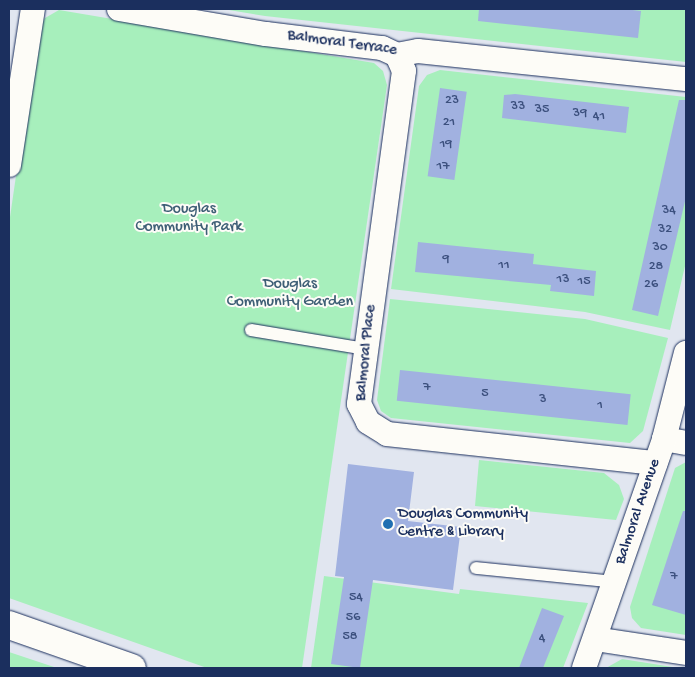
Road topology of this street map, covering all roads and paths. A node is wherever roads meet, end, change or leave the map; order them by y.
1 (33, 9) edge
2 (119, 9) edge
3 (397, 55) junction
4 (686, 79) edge
5 (9, 165) edge
6 (251, 330) dead end
7 (366, 348) junction
8 (686, 353) edge
9 (675, 441) edge
10 (655, 464) junction
11 (476, 568) dead end
12 (616, 582) junction
13 (9, 625) edge
14 (596, 639) junction
15 (686, 653) edge
16 (132, 668) edge
17 (584, 668) edge

1 - 5 street
2 - 3 street, Balmoral Terrace
3 - 4 street, Balmoral Terrace
3 - 7 street, Balmoral Place
6 - 7 lane
7 - 10 street, Balmoral Place
8 - 9 street, Balmoral Avenue
9 - 10 street, Balmoral Avenue
10 - 12 street, Balmoral Avenue
11 - 12 lane
12 - 14 street, Balmoral Avenue
13 - 16 street
14 - 15 street
14 - 17 street, Balmoral Avenue

